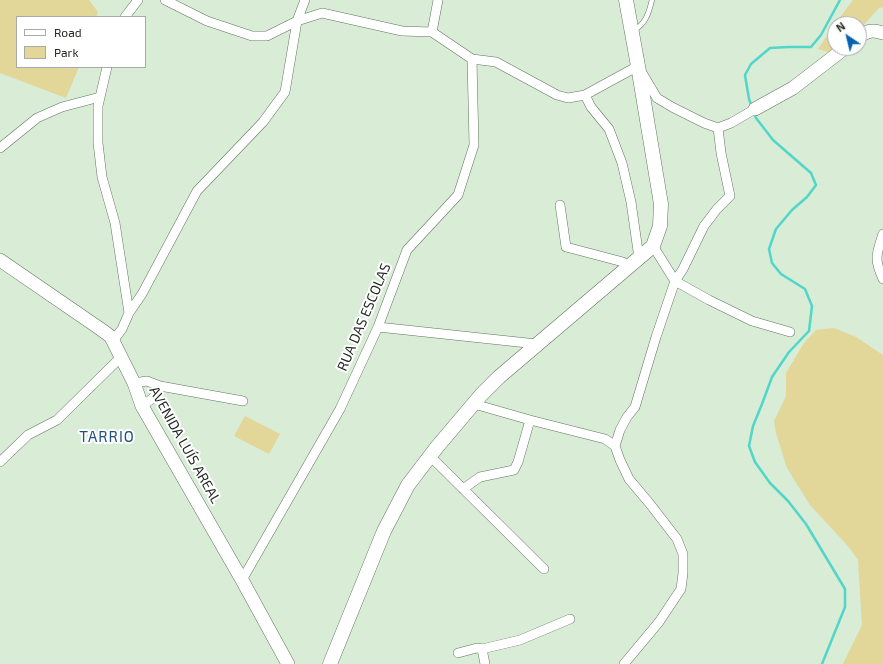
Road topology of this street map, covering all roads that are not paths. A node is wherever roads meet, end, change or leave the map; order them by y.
1 (138, 0) edge
2 (165, 0) edge
3 (305, 0) edge
4 (438, 0) edge
5 (626, 0) edge
6 (652, 0) edge
7 (126, 16) edge
8 (297, 21) junction
9 (632, 31) junction
10 (432, 32) junction
11 (867, 33) edge
12 (883, 33) edge
13 (835, 56) edge
14 (472, 59) junction
15 (638, 66) junction
16 (107, 68) edge
17 (585, 95) junction
18 (100, 97) junction
19 (752, 111) joint
20 (718, 128) junction
21 (0, 148) edge
22 (560, 205) dead end
23 (883, 234) edge
24 (653, 246) junction
25 (639, 258) junction
26 (0, 260) edge
27 (628, 268) junction
28 (883, 279) edge
29 (675, 281) junction
30 (129, 313) junction
31 (378, 327) junction
32 (790, 332) dead end
33 (113, 341) junction
34 (537, 344) junction
35 (121, 357) junction
36 (134, 383) junction
37 (160, 386) junction
38 (243, 401) dead end
39 (474, 404) junction
40 (142, 406) junction
41 (530, 420) junction
42 (615, 446) junction
43 (430, 456) junction
44 (0, 462) edge
45 (463, 489) junction
46 (544, 569) dead end
47 (242, 580) junction
48 (570, 619) dead end
49 (482, 649) junction
50 (458, 653) dead end
51 (288, 664) edge
52 (330, 664) edge
53 (485, 664) edge
54 (624, 664) edge

1 - 7 street
2 - 8 street
3 - 8 street
4 - 10 street
5 - 9 main road
6 - 9 lane
8 - 10 street
8 - 30 street
9 - 15 main road
10 - 14 street
11 - 12 street
13 - 19 street
14 - 17 street
14 - 31 street, RUA DAS ESCOLAS
15 - 17 street
15 - 20 street
15 - 24 main road
16 - 18 street
17 - 25 street
18 - 21 street
18 - 30 street
19 - 20 street
20 - 29 street
22 - 27 street
23 - 28 street
24 - 25 main road
24 - 29 street
25 - 27 main road
26 - 33 street, AVENIDA LUÍS AREAL
27 - 34 main road
29 - 32 street
29 - 42 street
30 - 33 street
31 - 34 street
31 - 47 street, RUA DAS ESCOLAS
33 - 35 street, AVENIDA LUÍS AREAL
34 - 39 main road
35 - 36 street, AVENIDA LUÍS AREAL
35 - 44 street
36 - 37 street
36 - 40 street, AVENIDA LUÍS AREAL
37 - 38 street
37 - 40 street
39 - 41 street
39 - 43 main road
40 - 47 street, AVENIDA LUÍS AREAL
41 - 42 street
41 - 45 street
42 - 54 street
43 - 45 street
43 - 52 main road
45 - 46 street
47 - 51 street, AVENIDA LUÍS AREAL
48 - 49 street
49 - 50 street
49 - 53 street

